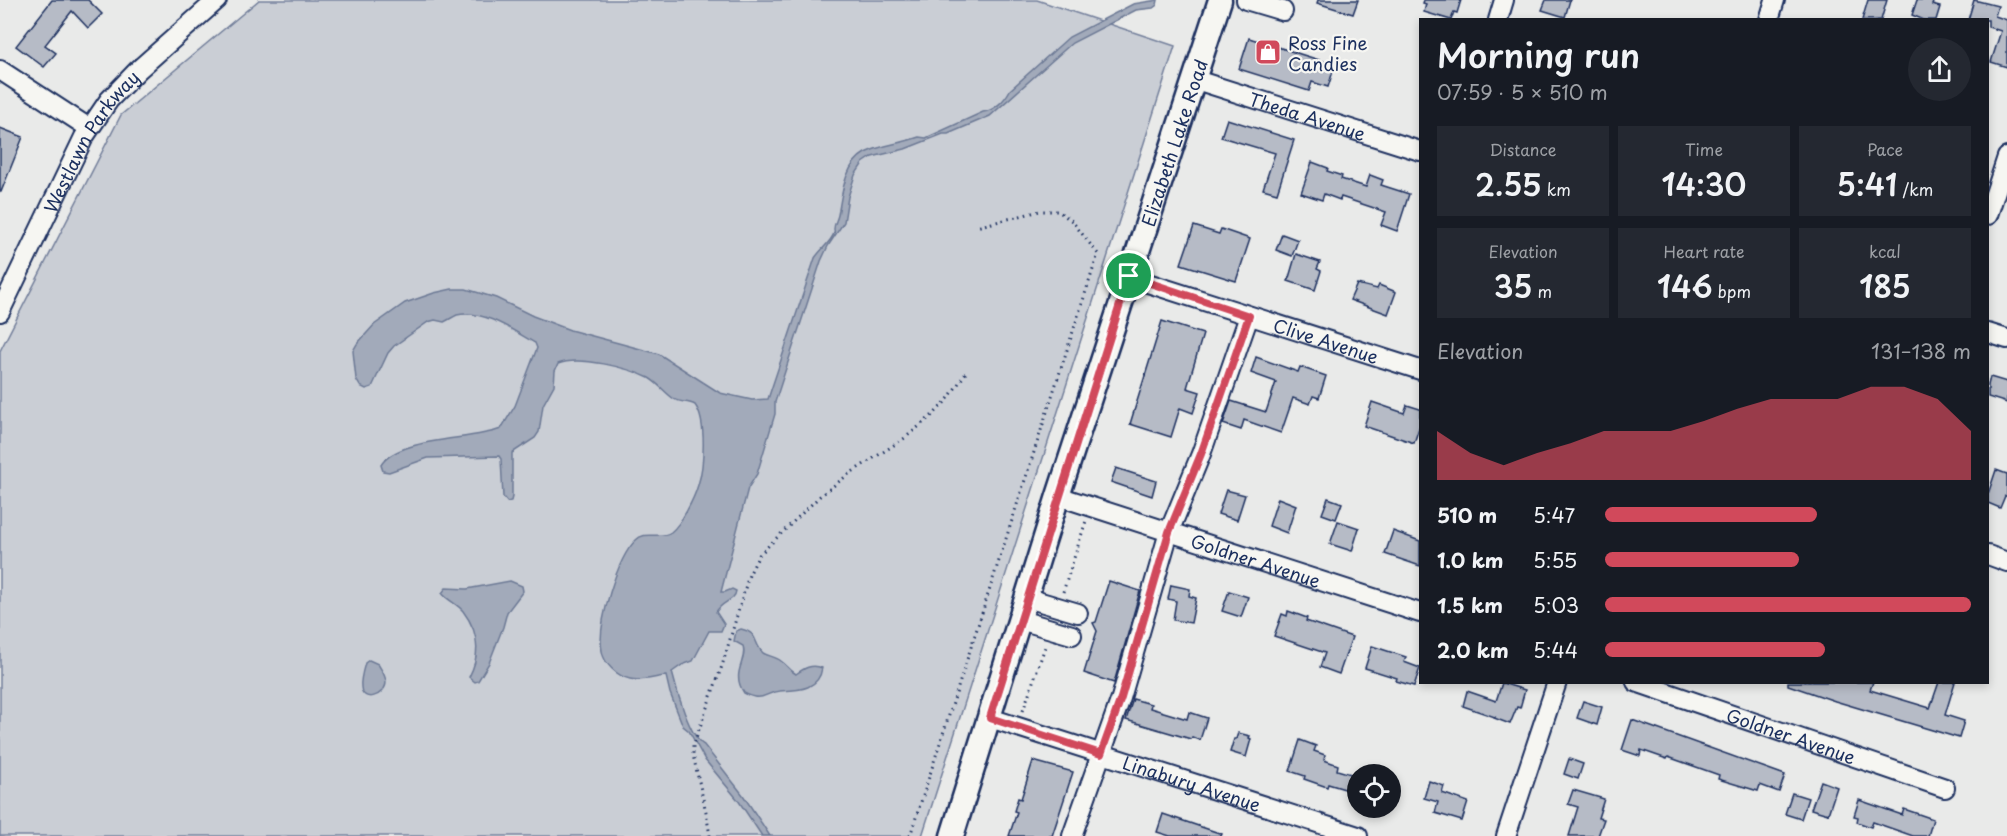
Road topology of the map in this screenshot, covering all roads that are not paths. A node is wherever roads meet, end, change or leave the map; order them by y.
1 (217, 0) edge
2 (1220, 0) edge
3 (1246, 0) edge
4 (1504, 0) edge
5 (1775, 0) edge
6 (1283, 11) dead end
7 (1499, 18) edge
8 (1769, 18) edge
9 (0, 70) edge
10 (1193, 79) junction
11 (90, 128) junction
12 (1419, 151) edge
13 (2007, 157) edge
14 (1989, 212) edge
15 (1129, 276) junction
16 (0, 312) edge
17 (1249, 316) junction
18 (1989, 333) edge
19 (2007, 339) edge
20 (1419, 370) edge
21 (1059, 496) junction
22 (1169, 532) junction
23 (1989, 555) edge
24 (2007, 562) edge
25 (1027, 598) junction
26 (1078, 613) dead end
27 (1419, 613) edge
28 (1020, 620) junction
29 (1072, 635) dead end
30 (1556, 684) edge
31 (1642, 684) edge
32 (990, 718) junction
33 (1101, 754) junction
34 (1945, 788) dead end
35 (952, 836) edge
36 (1072, 836) edge
37 (1358, 836) edge
38 (1506, 836) edge

1 - 11 street, Westlawn Parkway
2 - 10 main road, Elizabeth Lake Road
3 - 6 street
4 - 7 street
5 - 8 street
9 - 11 street
10 - 12 street, Theda Avenue
10 - 15 main road, Elizabeth Lake Road
11 - 16 street, Westlawn Parkway
13 - 14 street
15 - 17 street, Clive Avenue
15 - 21 main road, Elizabeth Lake Road
17 - 20 street, Clive Avenue
17 - 22 street
18 - 19 street
21 - 22 street, Goldner Avenue
21 - 25 main road, Elizabeth Lake Road
22 - 27 street, Goldner Avenue
22 - 33 street
23 - 24 street
25 - 26 street
25 - 28 main road, Elizabeth Lake Road
28 - 29 street
28 - 32 main road, Elizabeth Lake Road
30 - 38 street
31 - 34 street, Goldner Avenue
32 - 33 street, Linabury Avenue
32 - 35 main road, Elizabeth Lake Road
33 - 36 street
33 - 37 street, Linabury Avenue

